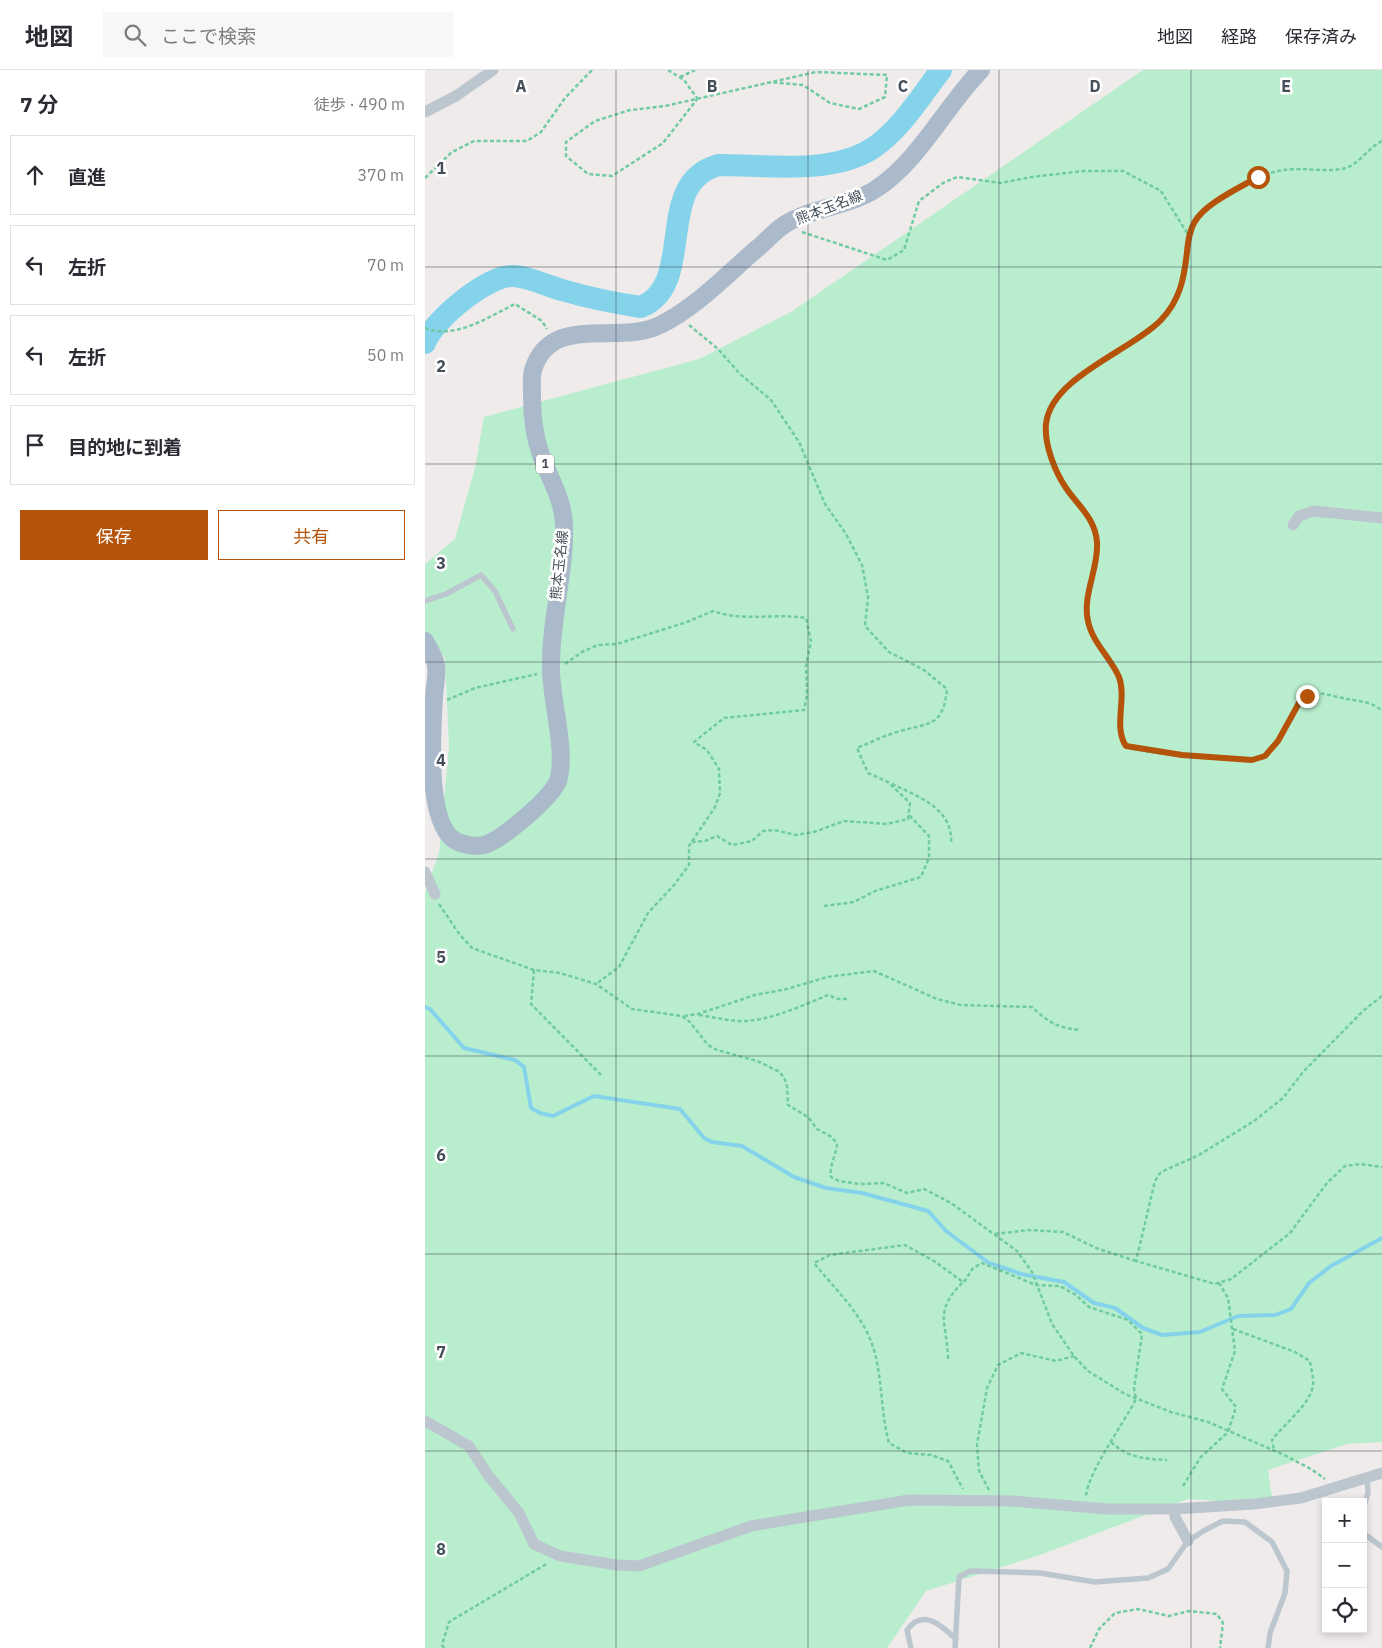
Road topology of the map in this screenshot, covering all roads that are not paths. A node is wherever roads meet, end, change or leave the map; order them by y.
1 (493, 70) edge
2 (981, 70) edge
3 (425, 112) edge
4 (1382, 518) edge
5 (1293, 525) dead end
6 (425, 601) edge
7 (513, 629) dead end
8 (425, 641) edge
9 (429, 702) edge
10 (425, 872) edge
11 (435, 894) road end
12 (425, 1422) edge
13 (1382, 1473) edge
14 (1367, 1479) junction
15 (1366, 1498) edge
16 (1175, 1509) junction
17 (1367, 1536) edge
18 (1188, 1541) junction
19 (1382, 1547) edge
20 (956, 1639) junction
21 (911, 1648) edge
22 (955, 1648) edge
23 (1268, 1648) edge

1 - 3 street
2 - 9 main road, 熊本玉名線 / 1
4 - 5 street
6 - 7 lane
8 - 9 main road, 熊本玉名線 / 1
10 - 11 street
12 - 16 street
13 - 14 street
14 - 15 lane
14 - 16 street
16 - 18 street
17 - 19 lane
18 - 20 lane
18 - 23 lane
20 - 21 lane
20 - 22 lane

